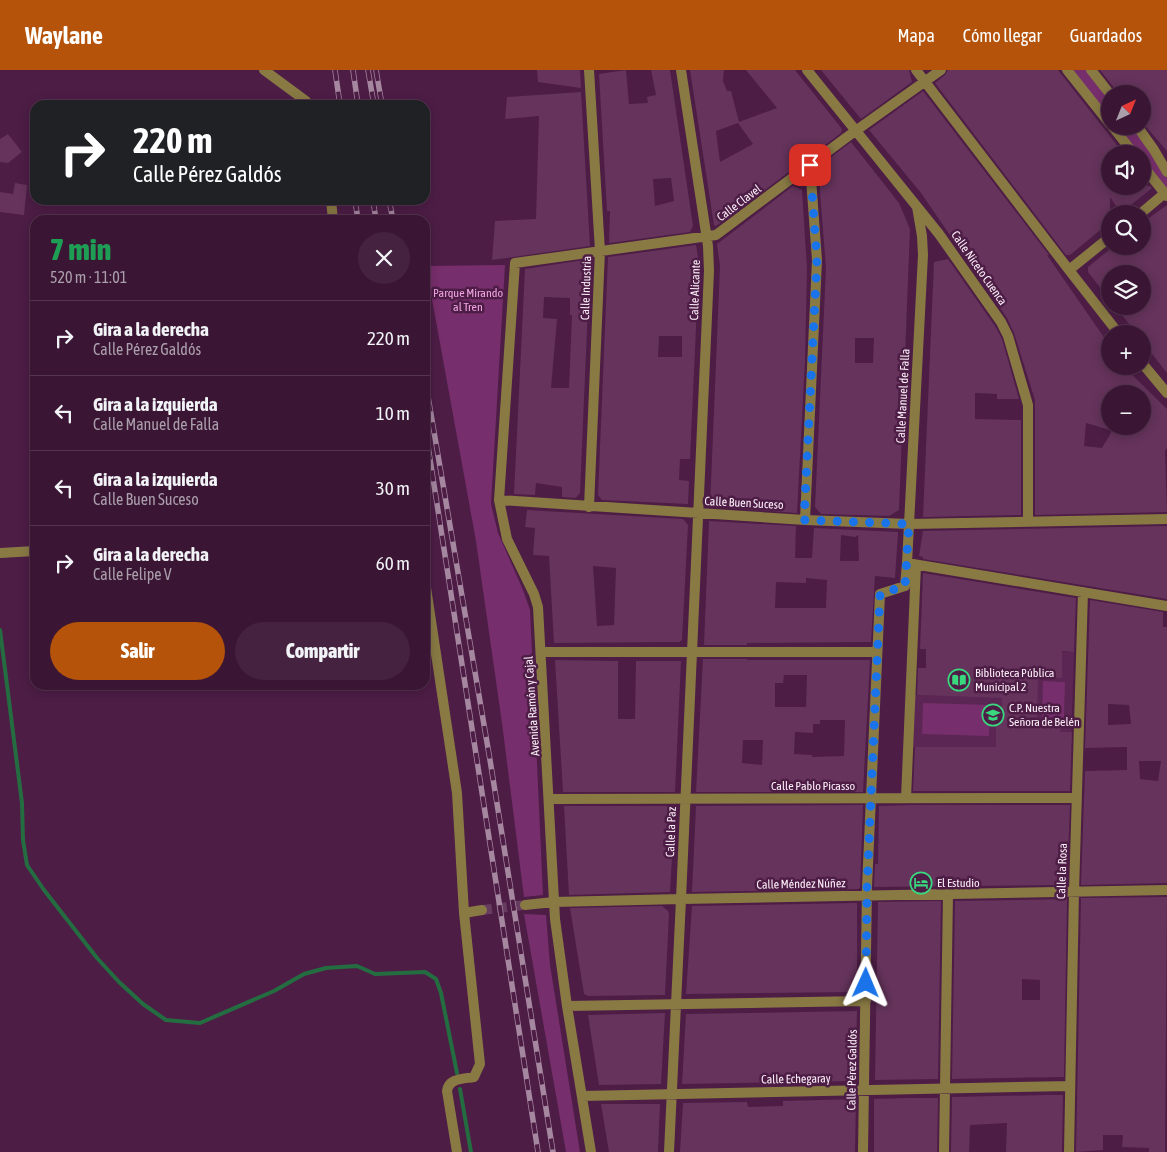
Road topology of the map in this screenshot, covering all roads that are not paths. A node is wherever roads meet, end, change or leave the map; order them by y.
1 (264, 70) edge
2 (589, 70) edge
3 (681, 70) edge
4 (807, 70) edge
5 (916, 70) edge
6 (941, 70) edge
7 (1067, 70) edge
8 (1091, 70) edge
9 (925, 82) junction
10 (1103, 85) edge
11 (305, 100) edge
12 (1101, 112) edge
13 (856, 131) junction
14 (1119, 135) edge
15 (1143, 135) edge
16 (1127, 145) edge
17 (810, 165) junction
18 (1167, 172) edge
19 (1151, 176) edge
20 (1166, 195) edge
21 (1151, 206) edge
22 (917, 208) junction
23 (706, 237) junction
24 (1101, 244) edge
25 (600, 251) junction
26 (515, 263) joint
27 (1068, 270) junction
28 (1112, 325) edge
29 (1151, 374) edge
30 (1167, 393) edge
31 (499, 500) junction
32 (589, 507) junction
33 (698, 513) junction
34 (1167, 519) edge
35 (804, 520) junction
36 (1028, 522) junction
37 (909, 524) junction
38 (30, 551) edge
39 (0, 553) edge
40 (912, 564) junction
41 (905, 586) joint
42 (1083, 592) junction
43 (1167, 606) edge
44 (430, 614) edge
45 (692, 651) junction
46 (541, 652) junction
47 (877, 652) junction
48 (550, 798) junction
49 (872, 798) junction
50 (906, 798) junction
51 (1077, 798) junction
52 (685, 799) junction
53 (1167, 890) edge
54 (1074, 892) junction
55 (948, 894) junction
56 (868, 896) junction
57 (682, 899) junction
58 (554, 902) junction
59 (525, 906) tunnel mouth
60 (482, 910) tunnel mouth
61 (464, 912) junction
62 (866, 1001) junction
63 (676, 1005) junction
64 (567, 1006) junction
65 (1070, 1086) junction
66 (944, 1088) junction
67 (864, 1090) junction
68 (672, 1094) junction
69 (582, 1096) junction
70 (456, 1152) edge
71 (591, 1152) edge
72 (669, 1152) edge
73 (863, 1152) edge
74 (944, 1152) edge
75 (1069, 1152) edge

1 - 11 street
2 - 25 street, Calle Industria
3 - 23 street, Calle Alicante
4 - 13 street, Calle Niceto Cuenca
5 - 9 street
6 - 9 street, Calle Clavel
7 - 12 street
8 - 10 street
9 - 13 street, Calle Clavel
9 - 27 street
13 - 17 street, Calle Clavel
13 - 22 street, Calle Niceto Cuenca
14 - 16 street
15 - 18 street
17 - 23 street, Calle Clavel
17 - 35 street
19 - 20 street
20 - 21 street
22 - 36 street, Calle Niceto Cuenca
22 - 37 street, Calle Manuel de Falla
23 - 25 street, Calle Clavel
23 - 33 street, Calle Alicante
24 - 27 street
25 - 26 street, Calle Clavel
25 - 32 street, Calle Industria
26 - 31 street, Avenida Ramón y Cajal
27 - 28 street
29 - 30 street
31 - 32 street, Calle Buen Suceso
31 - 46 street, Avenida Ramón y Cajal
32 - 33 street, Calle Buen Suceso
33 - 35 street, Calle Buen Suceso
33 - 45 street, Calle la Paz
34 - 36 street, Calle Buen Suceso
35 - 37 street, Calle Buen Suceso
36 - 37 street, Calle Buen Suceso
37 - 40 street, Calle Manuel de Falla
38 - 39 street
40 - 41 street, Calle Manuel de Falla
40 - 42 street
40 - 50 street
41 - 47 street, Calle Pérez Galdós
42 - 43 street
42 - 51 street, Calle la Rosa
44 - 61 street
45 - 46 street
45 - 47 street
45 - 52 street, Calle la Paz
46 - 48 street, Avenida Ramón y Cajal
47 - 49 street, Calle Pérez Galdós
48 - 52 street, Calle Pablo Picasso
48 - 58 street, Avenida Ramón y Cajal
49 - 50 street, Calle Pablo Picasso
49 - 52 street, Calle Pablo Picasso
49 - 56 street, Calle Pérez Galdós
50 - 51 street, Calle Pablo Picasso
51 - 54 street, Calle la Rosa
52 - 57 street, Calle la Paz
53 - 54 street, Calle Méndez Núñez
54 - 55 street, Calle Méndez Núñez
54 - 65 street, Calle la Rosa
55 - 56 street, Calle Méndez Núñez
55 - 66 street
56 - 57 street, Calle Méndez Núñez
56 - 62 street, Calle Pérez Galdós
57 - 58 street, Calle Méndez Núñez
57 - 63 street, Calle la Paz
58 - 59 street, Calle Méndez Núñez
58 - 64 street, Avenida Ramón y Cajal
60 - 61 street
61 - 70 street
62 - 63 street
62 - 67 street, Calle Pérez Galdós
63 - 64 street
63 - 68 street, Calle la Paz
64 - 69 street, Avenida Ramón y Cajal
65 - 66 street, Calle Echegaray
65 - 75 street, Calle la Rosa
66 - 67 street, Calle Echegaray
66 - 74 street
67 - 68 street, Calle Echegaray
67 - 73 street, Calle Pérez Galdós
68 - 69 street, Calle Echegaray
68 - 72 street, Calle la Paz
69 - 71 street, Avenida Ramón y Cajal

